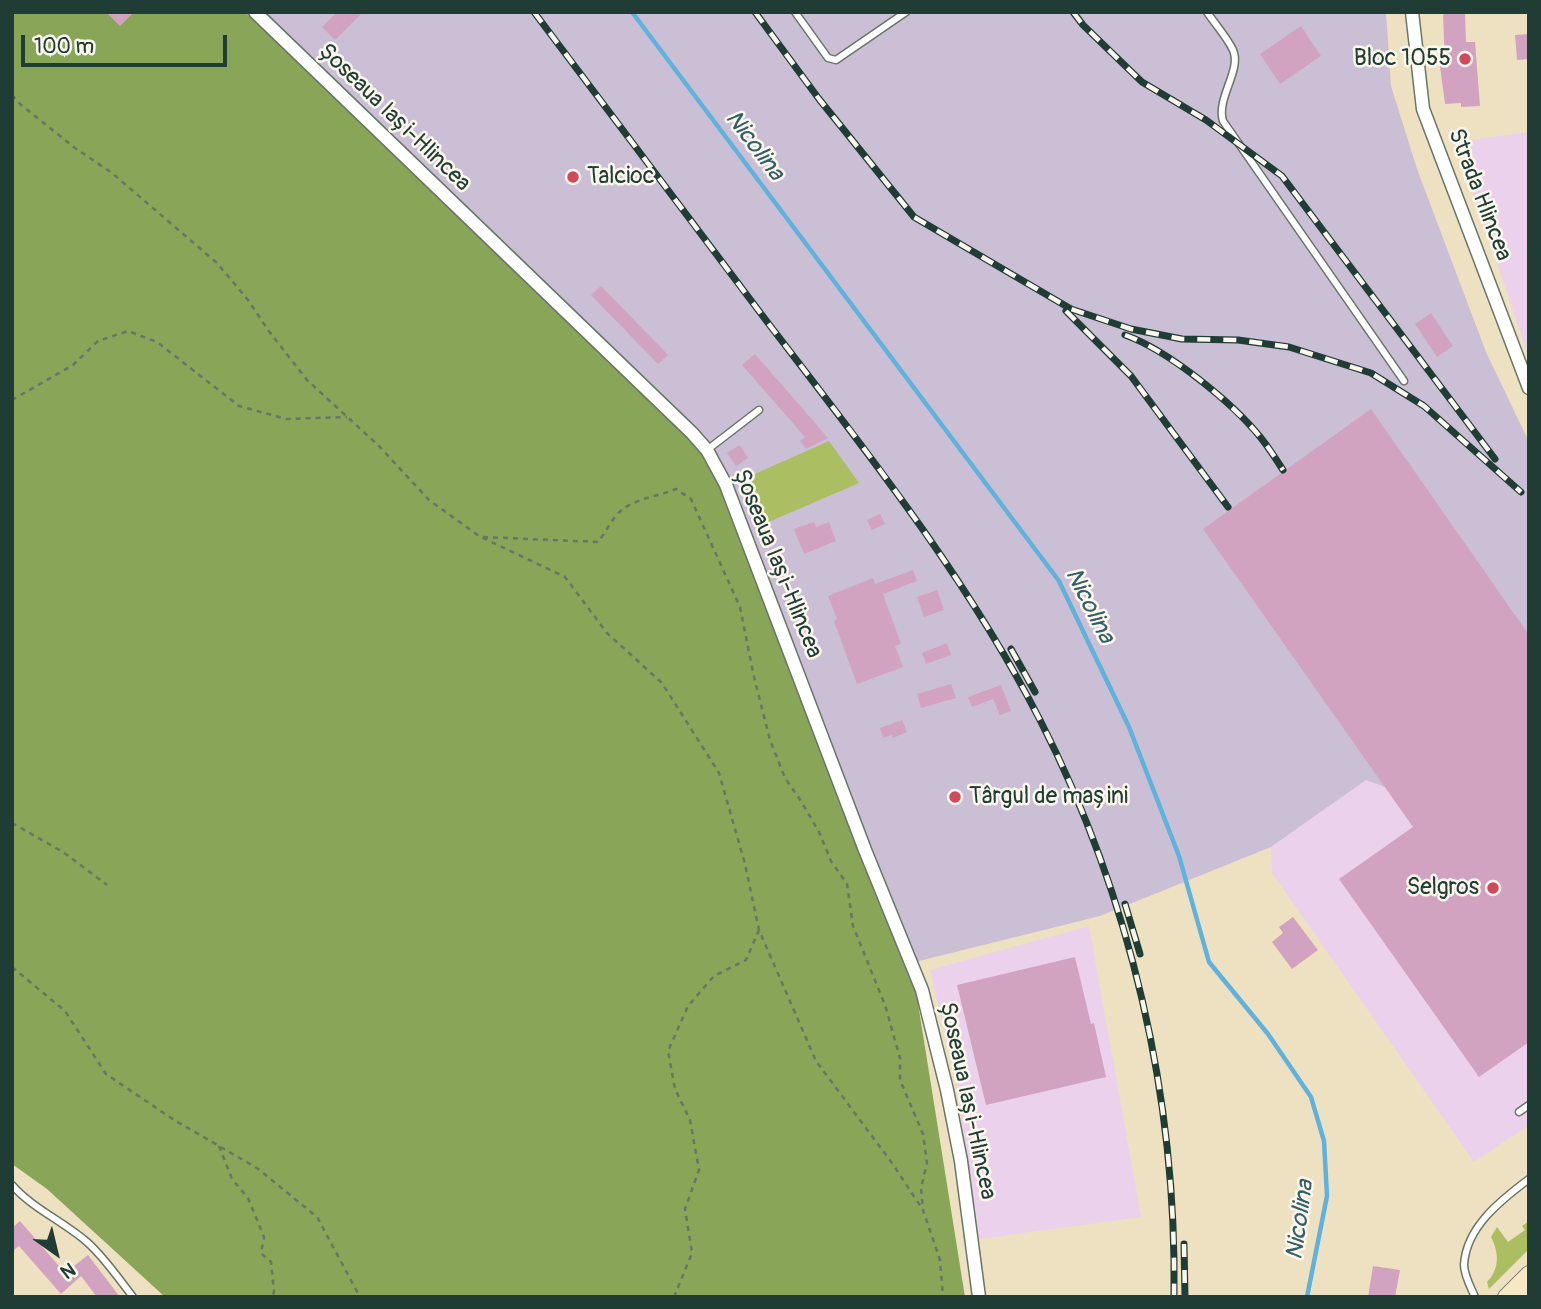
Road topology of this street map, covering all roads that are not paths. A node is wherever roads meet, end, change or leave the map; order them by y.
1 (255, 12) edge
2 (795, 12) edge
3 (906, 12) edge
4 (1207, 12) edge
5 (1412, 12) edge
6 (1405, 381) dead end
7 (1529, 388) edge
8 (759, 410) dead end
9 (707, 450) junction
10 (1529, 1105) edge
11 (1518, 1112) dead end
12 (1529, 1180) edge
13 (12, 1185) edge
14 (1529, 1274) edge
15 (133, 1297) edge
16 (979, 1297) edge
17 (1475, 1297) edge
18 (1506, 1297) edge

1 - 9 street, Șoseaua Iași-Hlincea
2 - 3 lane
4 - 6 lane
5 - 7 street, Strada Hlincea
8 - 9 lane
9 - 16 street, Șoseaua Iași-Hlincea
10 - 11 lane
12 - 17 lane
13 - 15 lane
14 - 18 main road

